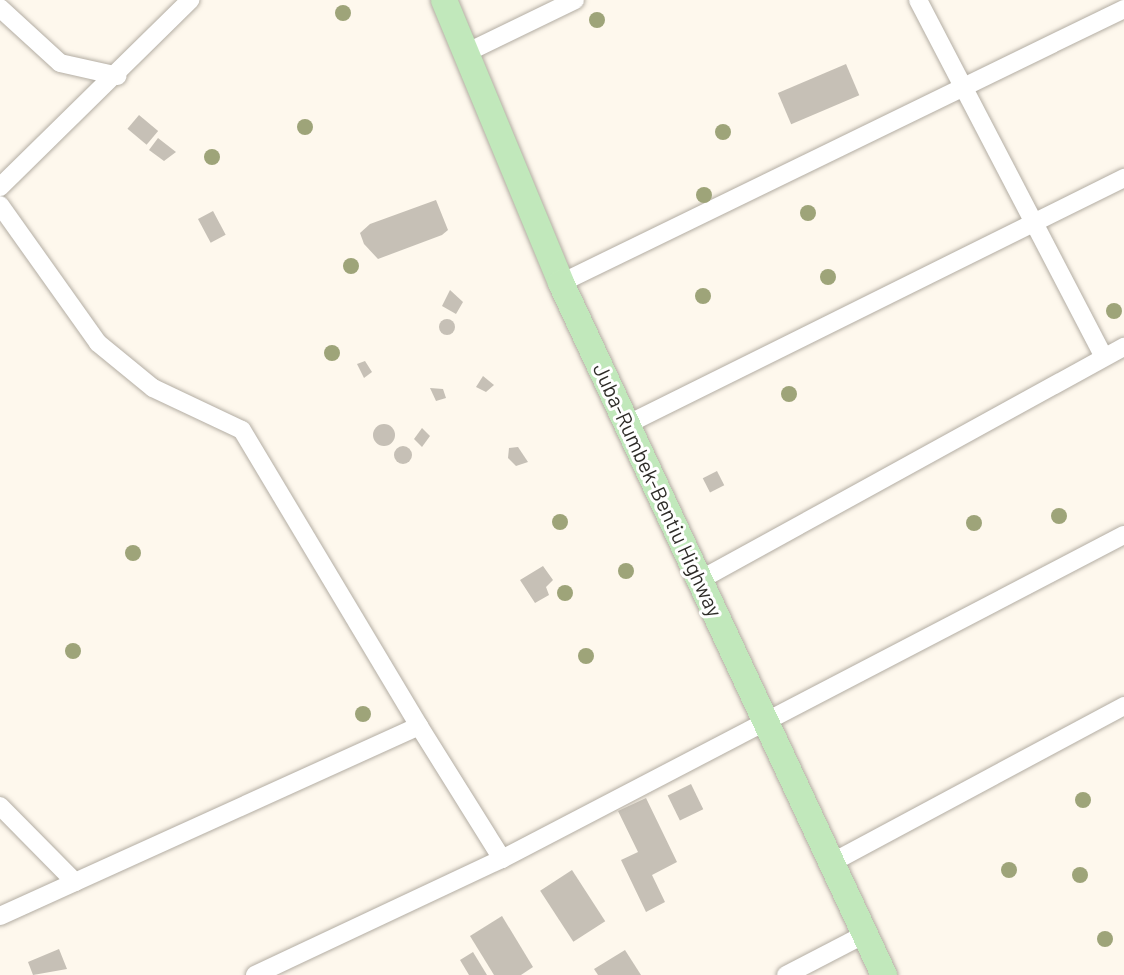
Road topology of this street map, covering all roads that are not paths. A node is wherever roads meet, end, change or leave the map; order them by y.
1 (190, 0) edge
2 (444, 0) edge
3 (575, 0) edge
4 (918, 0) edge
5 (1117, 7) edge
6 (0, 8) edge
7 (468, 52) junction
8 (118, 76) junction
9 (964, 90) junction
10 (1124, 178) edge
11 (0, 187) edge
12 (0, 205) edge
13 (1033, 222) junction
14 (561, 283) junction
15 (1124, 346) edge
16 (1103, 356) junction
17 (628, 424) junction
18 (1124, 535) edge
19 (698, 581) junction
20 (1124, 706) edge
21 (768, 719) junction
22 (419, 726) junction
23 (0, 806) edge
24 (502, 859) junction
25 (833, 862) junction
26 (75, 882) junction
27 (0, 916) edge
28 (865, 933) junction
29 (255, 975) edge
30 (786, 975) edge
31 (884, 975) edge

1 - 8 street
2 - 7 main road, Juba-Rumbek-Bentiu Highway
3 - 7 street
4 - 9 street
5 - 9 street
6 - 8 street
7 - 14 main road, Juba-Rumbek-Bentiu Highway
8 - 11 street
9 - 13 street
9 - 14 street
10 - 13 street
12 - 22 street
13 - 16 street
13 - 17 street
14 - 17 main road, Juba-Rumbek-Bentiu Highway
15 - 16 street
16 - 19 street
17 - 19 main road, Juba-Rumbek-Bentiu Highway
18 - 21 street
19 - 21 main road, Juba-Rumbek-Bentiu Highway
20 - 25 street
21 - 24 street
21 - 25 main road, Juba-Rumbek-Bentiu Highway
22 - 24 street
22 - 26 street
23 - 26 street
24 - 29 street
25 - 28 main road, Juba-Rumbek-Bentiu Highway
26 - 27 street
28 - 30 street
28 - 31 main road, Juba-Rumbek-Bentiu Highway

